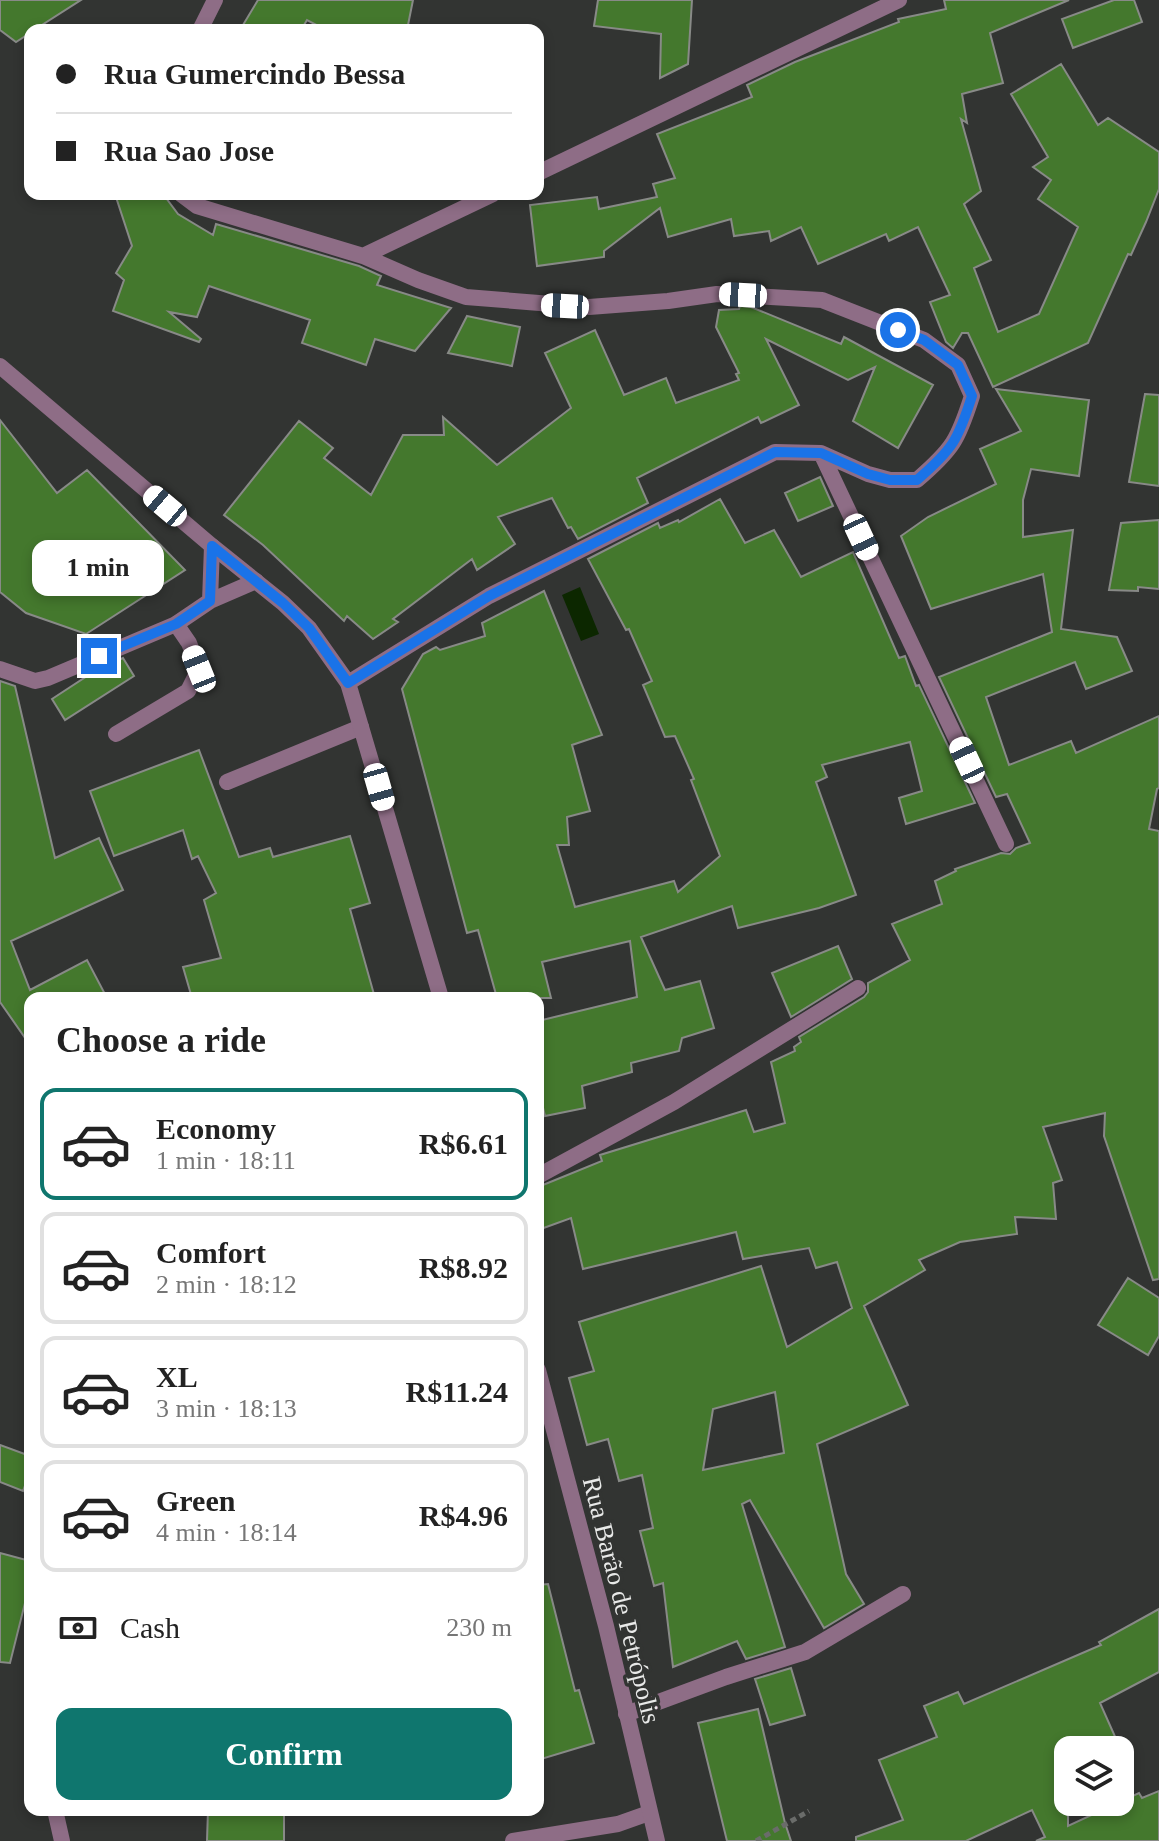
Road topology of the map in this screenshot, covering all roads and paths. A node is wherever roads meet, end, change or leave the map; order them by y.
1 (215, 0) edge
2 (899, 0) edge
3 (203, 24) edge
4 (544, 170) edge
5 (189, 200) edge
6 (480, 200) edge
7 (363, 256) junction
8 (0, 366) edge
9 (821, 453) junction
10 (212, 546) junction
11 (256, 581) junction
12 (210, 601) junction
13 (176, 624) junction
14 (0, 669) edge
15 (348, 683) junction
16 (361, 727) junction
17 (116, 734) dead end
18 (227, 782) dead end
19 (1006, 844) dead end
20 (858, 988) dead end
21 (439, 992) edge
22 (544, 1173) edge
23 (544, 1393) edge
24 (903, 1594) dead end
25 (626, 1714) junction
26 (809, 1811) dead end
27 (649, 1813) junction
28 (56, 1816) edge
29 (62, 1841) edge
30 (513, 1841) edge
31 (657, 1841) edge
32 (756, 1841) edge

1 - 3 street
2 - 4 street
5 - 7 street
6 - 7 street
7 - 9 street
8 - 10 street
9 - 15 street
9 - 19 street
10 - 11 street
10 - 12 street
11 - 12 street
11 - 15 street
12 - 13 street
13 - 14 street
13 - 17 street
15 - 16 street
16 - 18 street
16 - 21 street
20 - 22 street
23 - 25 street, Rua Barão de Petrópolis
24 - 25 street
25 - 27 street, Rua Barão de Petrópolis
26 - 32 path
27 - 30 street
27 - 31 street, Rua Barão de Petrópolis
28 - 29 street

